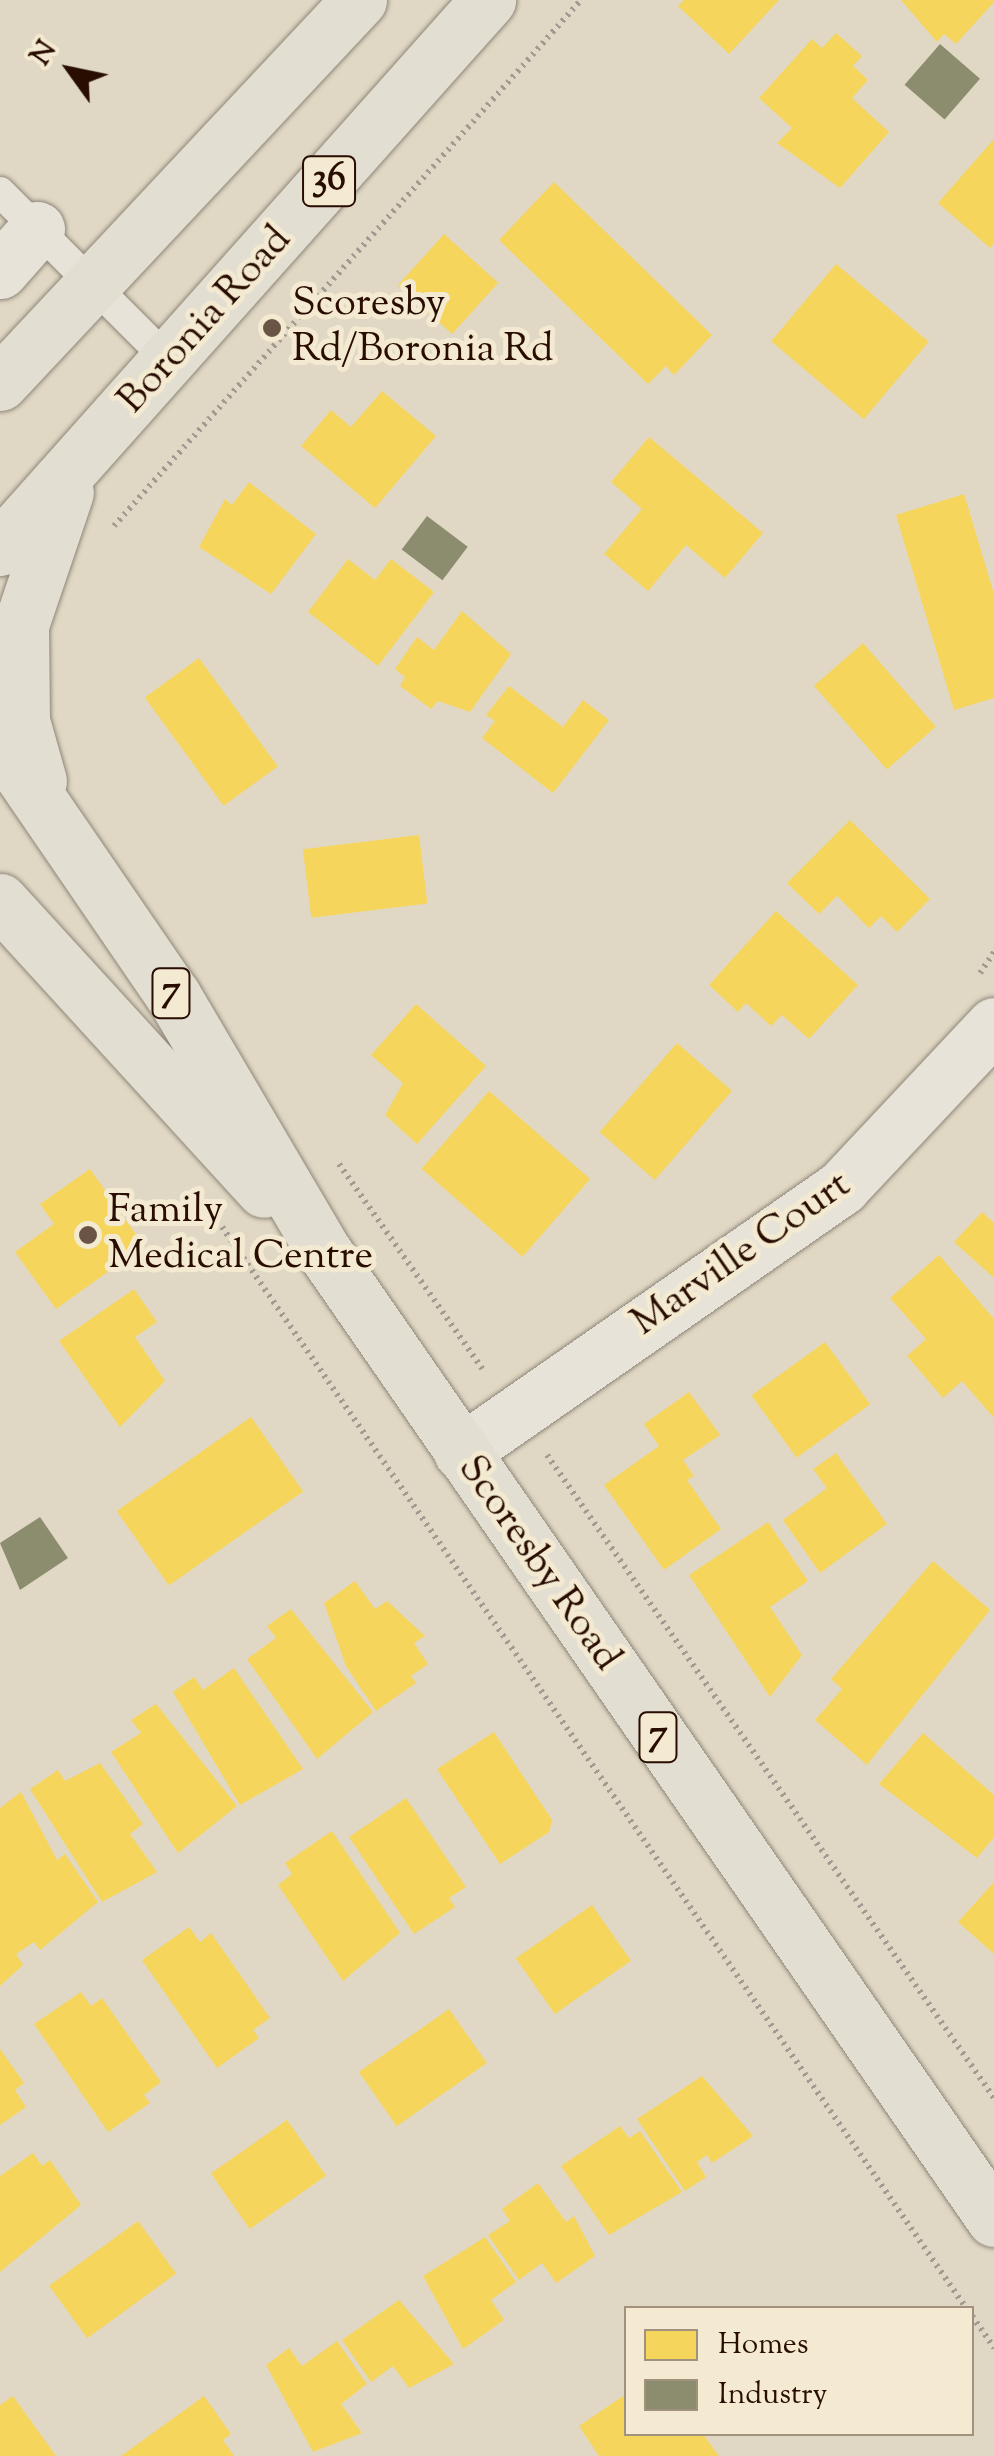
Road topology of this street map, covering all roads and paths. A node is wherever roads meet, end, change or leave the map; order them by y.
1 (359, 0) edge
2 (488, 0) edge
3 (581, 0) edge
4 (18, 211) edge
5 (0, 271) edge
6 (94, 285) junction
7 (170, 362) junction
8 (0, 383) edge
9 (76, 466) junction
10 (108, 532) dead end
11 (0, 548) edge
12 (0, 743) edge
13 (48, 814) junction
14 (4, 909) edge
15 (994, 1025) edge
16 (326, 1146) dead end
17 (216, 1219) dead end
18 (325, 1253) junction
19 (486, 1374) dead end
20 (461, 1452) junction
21 (547, 1455) dead end
22 (994, 2098) edge
23 (994, 2219) edge
24 (965, 2306) edge
25 (974, 2319) edge
26 (994, 2348) edge

1 - 6 main road, 36
2 - 7 main road, Boronia Road / 36
3 - 10 path
4 - 5 street
4 - 6 lane
6 - 7 lane
6 - 8 main road, 36
7 - 9 main road, Boronia Road / 36
9 - 11 main road, Boronia Road / 36
9 - 13 main road
12 - 13 main road, Scoresby Road / 7
13 - 18 main road, Scoresby Road / 7
14 - 18 main road, Scoresby Road / 7
15 - 20 street, Marville Court
16 - 19 path
17 - 24 path
18 - 20 main road, Scoresby Road / 7
20 - 23 main road, Scoresby Road / 7
21 - 22 path
25 - 26 path

